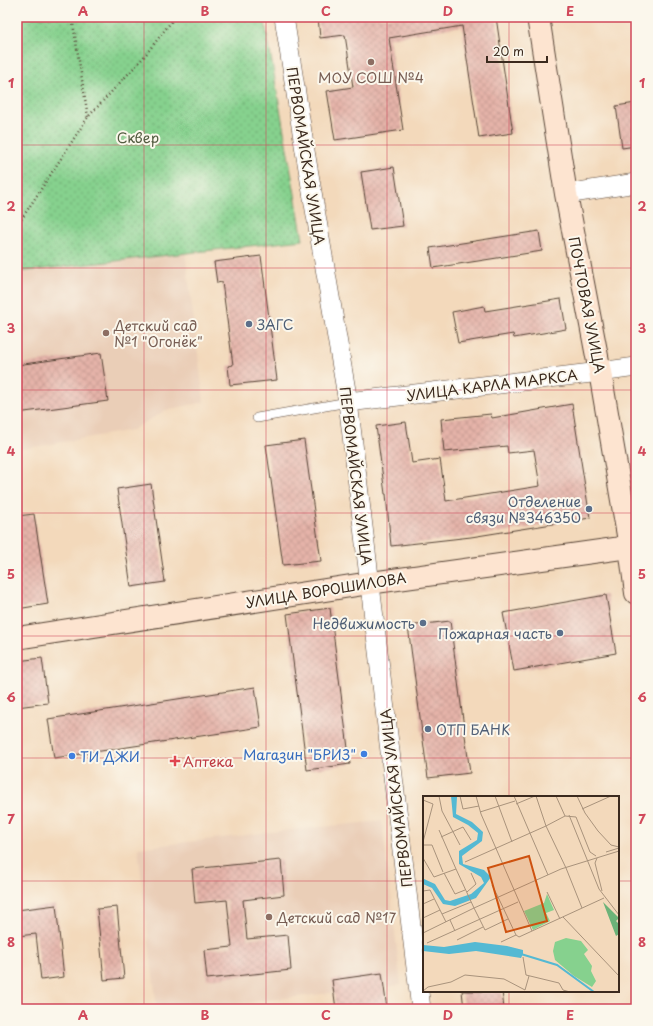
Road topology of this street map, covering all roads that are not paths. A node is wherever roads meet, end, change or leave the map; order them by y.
1 (284, 17) edge
2 (538, 17) edge
3 (636, 183) edge
4 (566, 194) junction
5 (636, 367) edge
6 (600, 372) junction
7 (348, 402) junction
8 (257, 418) dead end
9 (633, 546) edge
10 (370, 583) junction
11 (636, 593) edge
12 (17, 638) edge
13 (421, 1009) edge

1 - 7 street, ПЕРВОМАЙСКАЯ УЛИЦА
2 - 4 main road, ПОЧТОВАЯ УЛИЦА
3 - 4 street
4 - 6 main road, ПОЧТОВАЯ УЛИЦА
5 - 6 street, УЛИЦА КАРЛА МАРКСА
6 - 7 street, УЛИЦА КАРЛА МАРКСА
6 - 9 main road, ПОЧТОВАЯ УЛИЦА
7 - 8 lane
7 - 10 street, ПЕРВОМАЙСКАЯ УЛИЦА
9 - 10 main road, УЛИЦА ВОРОШИЛОВА
9 - 11 main road, ПОЧТОВАЯ УЛИЦА
10 - 12 main road, УЛИЦА ВОРОШИЛОВА
10 - 13 street, ПЕРВОМАЙСКАЯ УЛИЦА

